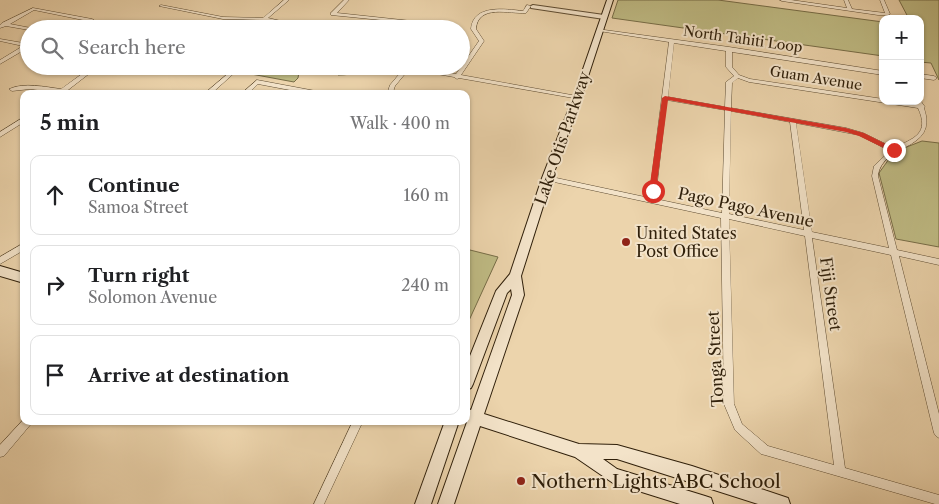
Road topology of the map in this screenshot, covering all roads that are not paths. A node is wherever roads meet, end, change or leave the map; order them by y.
1 (171, 0) edge
2 (287, 0) edge
3 (347, 0) edge
4 (610, 0) edge
5 (782, 0) edge
6 (846, 0) edge
7 (882, 0) edge
8 (814, 3) edge
9 (531, 6) joint
10 (850, 10) junction
11 (604, 17) junction
12 (264, 19) junction
13 (92, 20) edge
14 (269, 20) edge
15 (400, 20) edge
16 (2, 25) edge
17 (20, 28) edge
18 (599, 30) junction
19 (0, 40) edge
20 (672, 41) junction
21 (20, 44) edge
22 (729, 49) junction
23 (20, 51) edge
24 (470, 58) edge
25 (0, 62) edge
26 (879, 72) edge
27 (85, 75) edge
28 (229, 75) edge
29 (404, 75) edge
30 (447, 75) edge
31 (737, 76) junction
32 (457, 77) joint
33 (924, 77) edge
34 (934, 78) dead end
35 (12, 89) dead end
36 (49, 90) edge
37 (65, 90) edge
38 (212, 90) edge
39 (248, 90) edge
40 (300, 90) edge
41 (393, 90) edge
42 (577, 98) junction
43 (665, 98) junction
44 (879, 98) edge
45 (920, 105) edge
46 (730, 109) junction
47 (793, 120) junction
48 (20, 122) edge
49 (0, 135) edge
50 (894, 150) junction
51 (547, 178) junction
52 (646, 200) junction
53 (725, 216) junction
54 (808, 235) junction
55 (20, 248) edge
56 (894, 251) junction
57 (0, 261) edge
58 (939, 262) edge
59 (0, 271) edge
60 (515, 276) junction
61 (20, 277) edge
62 (470, 374) edge
63 (471, 417) edge
64 (24, 425) edge
65 (356, 425) edge
66 (451, 425) edge
67 (469, 425) edge
68 (939, 433) edge
69 (579, 451) junction
70 (0, 452) edge
71 (840, 471) junction
72 (939, 500) edge
73 (319, 504) edge
74 (423, 504) edge
75 (446, 504) edge
76 (705, 504) edge
77 (782, 504) edge

1 - 12 street
2 - 12 street
3 - 15 street
4 - 11 main road, Lake Otis Parkway
5 - 8 street
6 - 10 street
7 - 10 street
8 - 10 street
9 - 11 street
9 - 24 street
11 - 18 main road, Lake Otis Parkway
12 - 14 street
13 - 16 street
16 - 17 street
18 - 20 street, North Tahiti Loop
18 - 42 main road, Lake Otis Parkway
19 - 21 street
20 - 22 street, North Tahiti Loop
20 - 43 street
22 - 26 street, North Tahiti Loop
22 - 31 street
23 - 25 street
27 - 37 street
28 - 38 street
29 - 41 street
30 - 32 street
31 - 44 street, Guam Avenue
31 - 46 street, Tonga Street
32 - 42 street
33 - 34 street
35 - 36 street
39 - 40 street
42 - 51 main road, Lake Otis Parkway
43 - 46 street
43 - 52 street
45 - 50 street
46 - 47 street
46 - 53 street, Tonga Street
47 - 50 street
47 - 54 street, Fiji Street
48 - 49 street
50 - 56 street
51 - 52 street, Pago Pago Avenue
51 - 60 main road, Lake Otis Parkway
52 - 53 street, Pago Pago Avenue
53 - 54 street, Pago Pago Avenue
53 - 71 street, Tonga Street
54 - 56 street, Pago Pago Avenue
54 - 71 street, Fiji Street
55 - 57 street
56 - 58 street, Pago Pago Avenue
56 - 68 street
59 - 61 main road
60 - 62 main road, Lake Otis Parkway
60 - 63 main road, Lake Otis Parkway
63 - 69 main road
64 - 70 street
65 - 73 street
66 - 74 main road
67 - 75 main road, Lake Otis Parkway
69 - 76 main road
69 - 77 main road
71 - 72 street, Tonga Street

